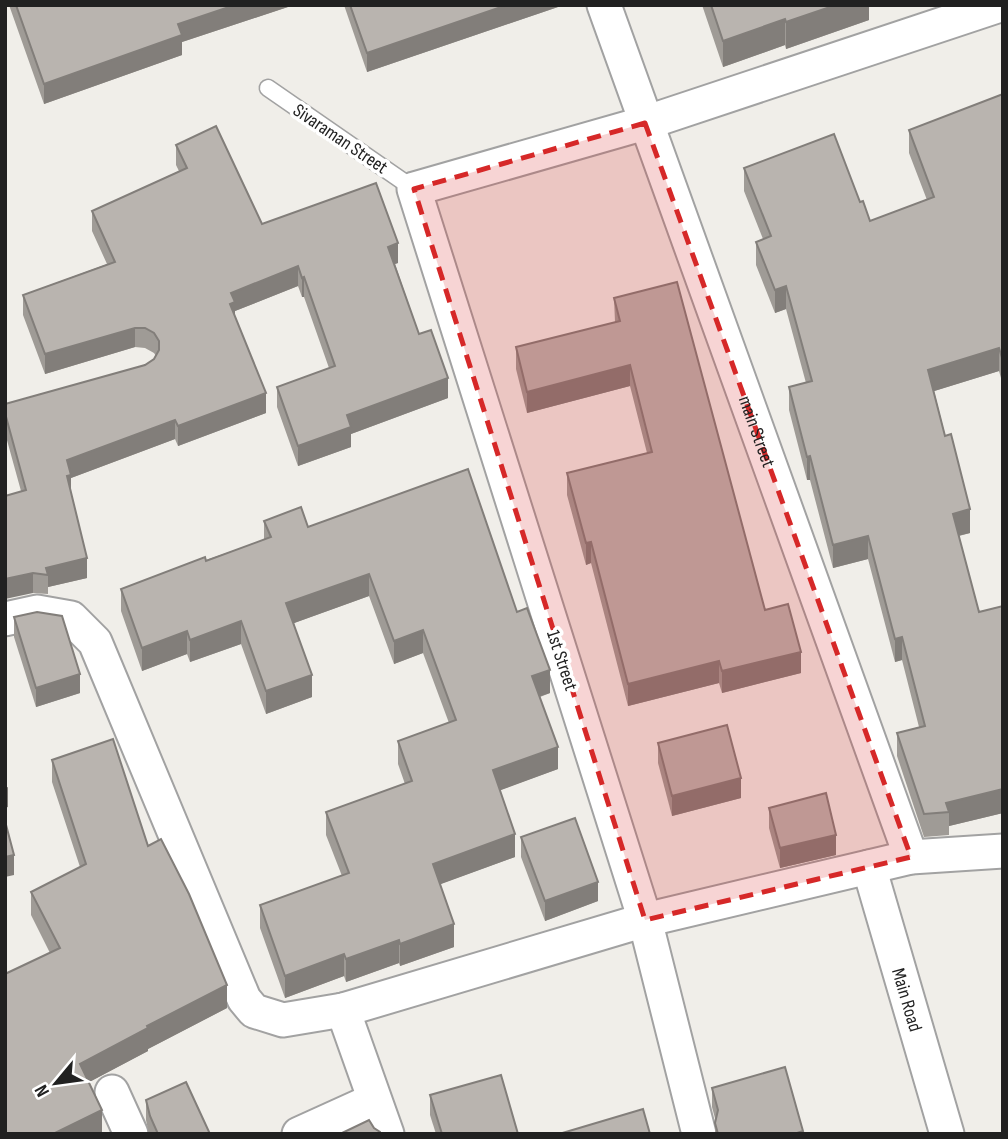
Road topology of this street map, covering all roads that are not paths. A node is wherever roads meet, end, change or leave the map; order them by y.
1 (604, 5) edge
2 (999, 6) edge
3 (1003, 18) edge
4 (268, 88) dead end
5 (645, 123) junction
6 (414, 189) junction
7 (5, 619) edge
8 (1003, 851) edge
9 (911, 857) junction
10 (869, 867) junction
11 (645, 919) junction
12 (343, 1010) junction
13 (112, 1092) dead end
14 (374, 1100) junction
15 (131, 1134) edge
16 (299, 1134) edge
17 (387, 1134) edge
18 (699, 1134) edge
19 (947, 1134) edge

1 - 5 street, main Street
2 - 3 street
2 - 5 street
4 - 6 lane, Sivaraman Street
5 - 6 street
5 - 9 street, main Street
6 - 11 street, 1st Street
7 - 12 street
8 - 9 street
9 - 10 street
10 - 11 street
10 - 19 street, Main Road
11 - 12 street
11 - 18 street, 1st Street
12 - 14 street
13 - 15 street
14 - 16 street
14 - 17 street

